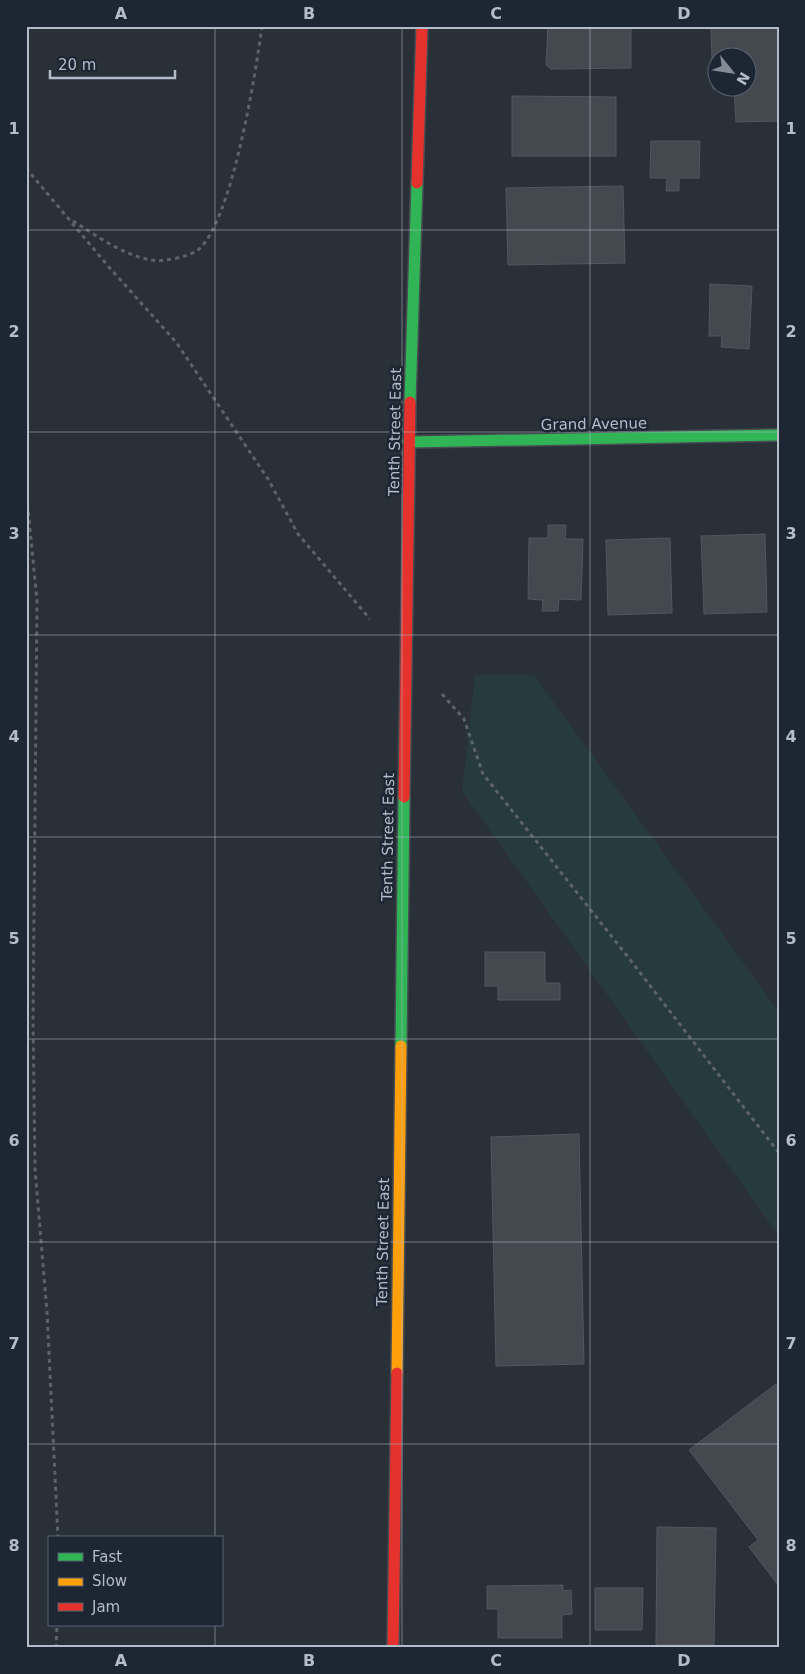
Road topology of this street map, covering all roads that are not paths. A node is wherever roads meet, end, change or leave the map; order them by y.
1 (422, 26) edge
2 (779, 435) edge
3 (409, 442) junction
4 (392, 1648) edge

1 - 3 street, Tenth Street East
2 - 3 street, Grand Avenue
3 - 4 street, Tenth Street East

